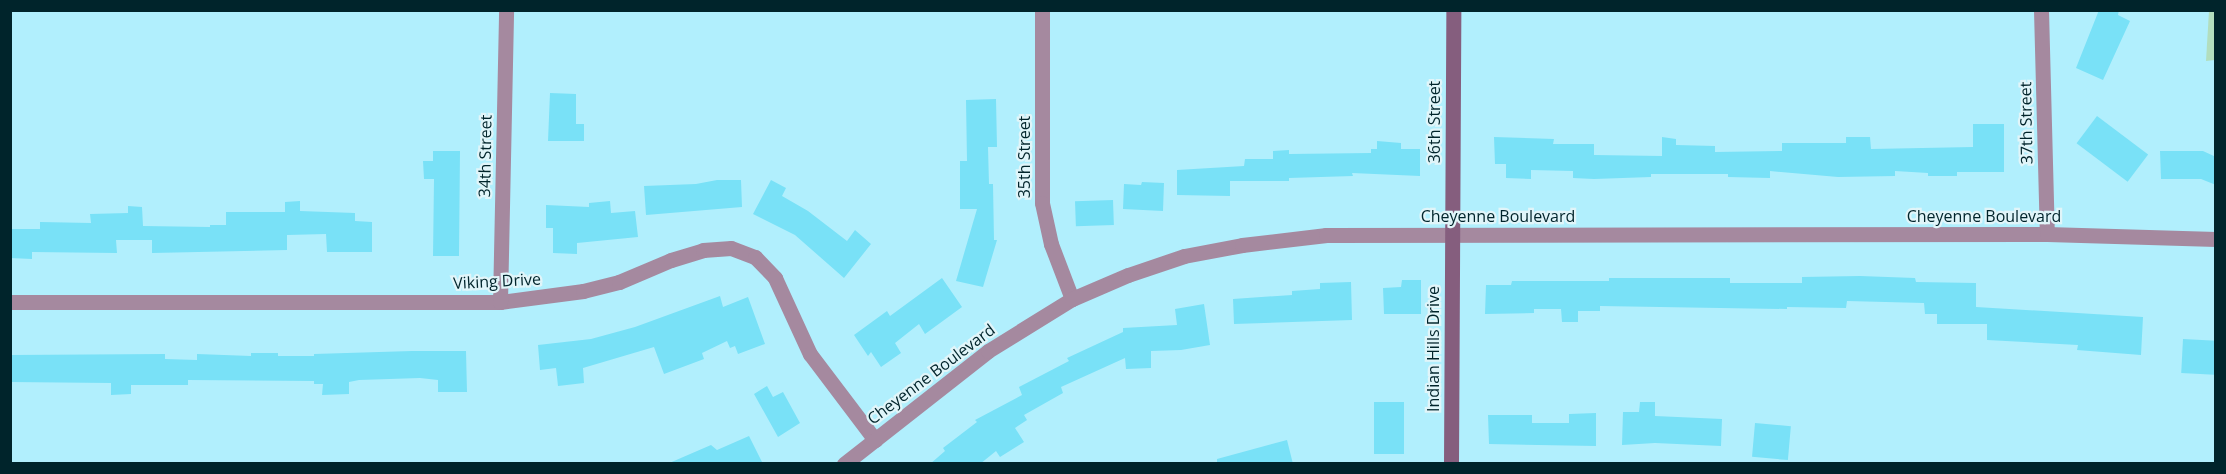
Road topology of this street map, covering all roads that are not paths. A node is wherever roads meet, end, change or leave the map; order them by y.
1 (506, 10) edge
2 (1042, 10) edge
3 (1453, 10) edge
4 (2041, 10) edge
5 (1452, 234) junction
6 (2047, 234) junction
7 (2216, 239) edge
8 (1072, 299) junction
9 (10, 302) edge
10 (500, 302) junction
11 (875, 440) junction
12 (844, 464) edge
13 (1451, 464) edge

1 - 10 street, 34th Street
2 - 8 street, 35th Street
3 - 5 main road, 36th Street
4 - 6 street, 37th Street
5 - 6 street, Cheyenne Boulevard
5 - 8 street, Cheyenne Boulevard
5 - 13 main road, Indian Hills Drive
6 - 7 street, Cheyenne Boulevard
8 - 11 street, Cheyenne Boulevard
9 - 10 street, Viking Drive
10 - 11 street, Viking Drive
11 - 12 street, Cheyenne Boulevard

